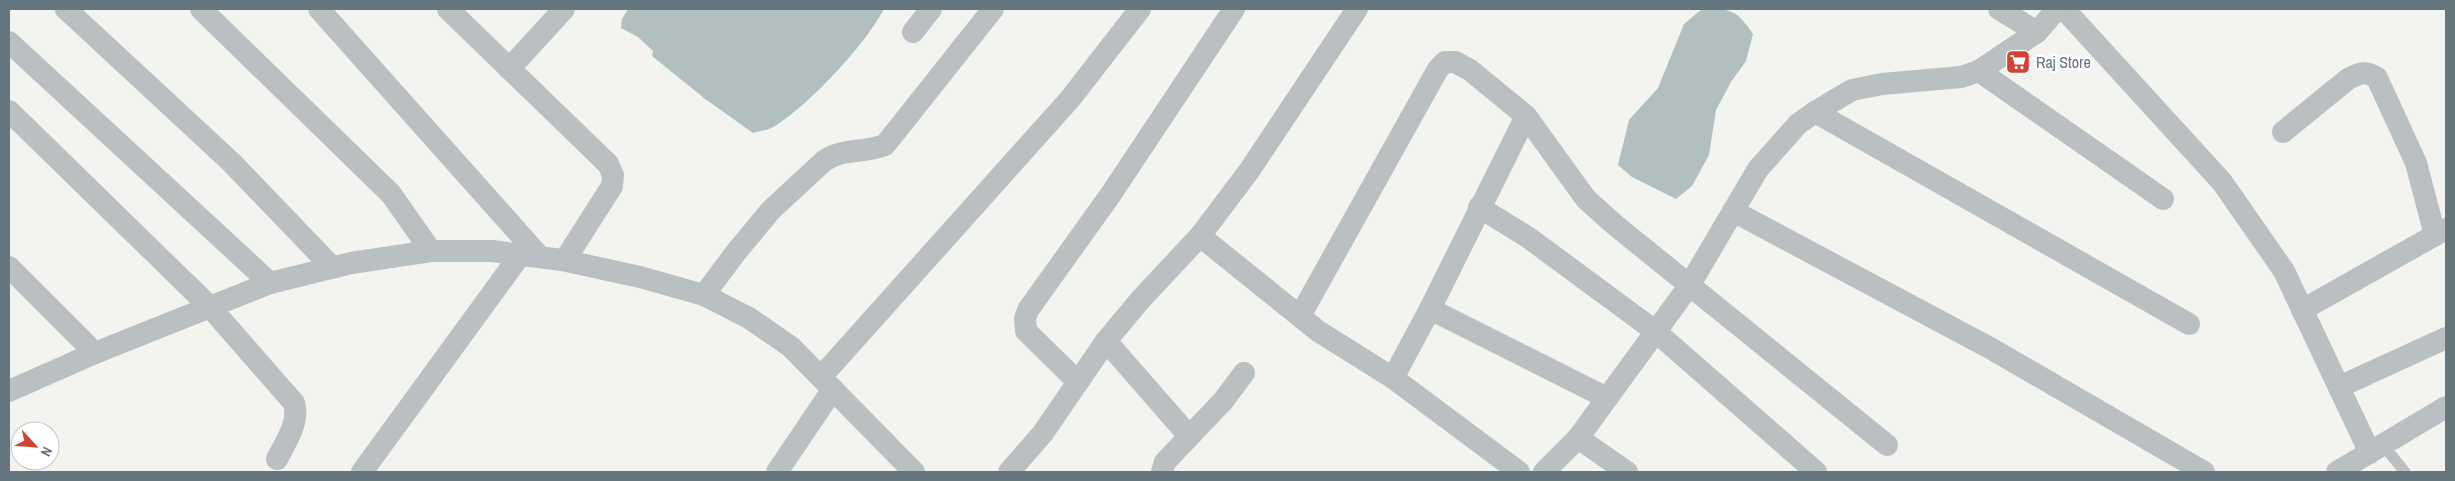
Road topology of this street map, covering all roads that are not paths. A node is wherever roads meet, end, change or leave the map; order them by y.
1 (66, 9) edge
2 (201, 9) edge
3 (318, 9) edge
4 (448, 9) edge
5 (564, 9) edge
6 (931, 9) edge
7 (993, 9) edge
8 (1234, 9) edge
9 (1357, 9) edge
10 (1999, 9) edge
11 (2057, 9) edge
12 (2064, 9) edge
13 (1132, 12) edge
14 (913, 32) dead end
15 (2037, 32) junction
16 (9, 42) edge
17 (509, 69) junction
18 (1979, 71) junction
19 (9, 110) edge
20 (1815, 112) junction
21 (1526, 116) junction
22 (2283, 132) dead end
23 (2163, 199) dead end
24 (1479, 206) junction
25 (1733, 211) junction
26 (2441, 232) edge
27 (1200, 236) junction
28 (431, 252) junction
29 (530, 256) junction
30 (565, 260) junction
31 (9, 267) edge
32 (333, 268) junction
33 (270, 283) junction
34 (1689, 286) junction
35 (704, 295) junction
36 (210, 307) junction
37 (1430, 309) junction
38 (2302, 310) junction
39 (1300, 316) junction
40 (2189, 324) dead end
41 (1655, 331) junction
42 (2446, 338) edge
43 (1106, 341) junction
44 (95, 353) junction
45 (1244, 373) dead end
46 (1393, 378) junction
47 (1078, 382) junction
48 (827, 383) junction
49 (2339, 387) junction
50 (9, 391) edge
51 (1607, 398) junction
52 (2446, 407) edge
53 (1189, 436) junction
54 (1578, 438) junction
55 (1887, 445) dead end
56 (2377, 449) junction
57 (277, 459) dead end
58 (362, 472) edge
59 (778, 472) edge
60 (914, 472) edge
61 (1009, 472) edge
62 (1162, 472) edge
63 (1519, 472) edge
64 (1544, 472) edge
65 (1627, 472) edge
66 (1816, 472) edge
67 (2204, 472) edge
68 (2337, 472) edge
69 (2405, 472) edge

1 - 32 street
2 - 28 street
3 - 29 street
4 - 17 street
5 - 17 street
6 - 14 street
7 - 35 street
8 - 47 street
9 - 27 street
10 - 15 street
11 - 15 street
12 - 38 street
13 - 48 street
15 - 18 street
16 - 33 street
17 - 30 street
18 - 20 street
18 - 23 street
19 - 36 street
20 - 25 street
20 - 40 street
21 - 24 street
21 - 34 street
21 - 39 street
22 - 26 street
24 - 37 street
24 - 41 street
25 - 34 street
25 - 67 street
26 - 38 street
27 - 39 street
27 - 43 street
28 - 29 street
28 - 32 street
29 - 30 street
29 - 58 street
30 - 35 street
31 - 44 street
32 - 33 street
33 - 36 street
34 - 41 street
34 - 55 street
35 - 48 street
36 - 44 street
36 - 57 street
37 - 46 street
37 - 51 street
38 - 49 street
39 - 46 street
41 - 51 street
41 - 66 street
42 - 49 street
43 - 47 street
43 - 53 street
44 - 50 street
45 - 53 street
46 - 63 street
47 - 61 street
48 - 59 street
48 - 60 street
49 - 56 street
51 - 54 street
52 - 56 street
53 - 62 street
54 - 64 street
54 - 65 street
56 - 68 street
56 - 69 lane

